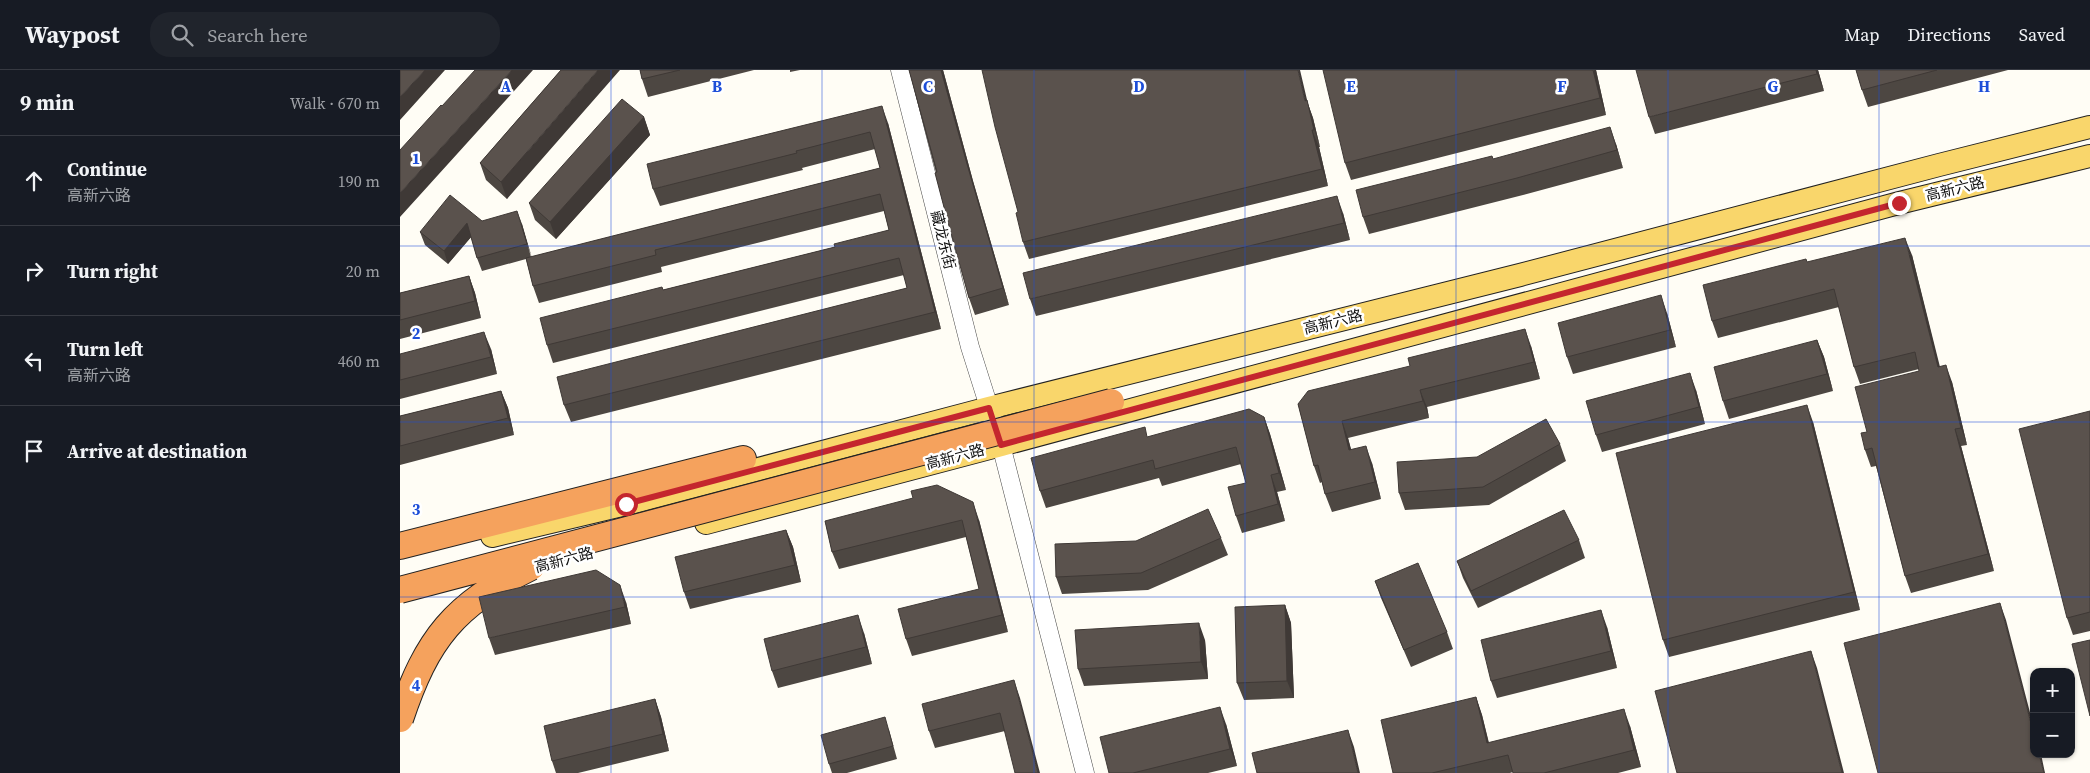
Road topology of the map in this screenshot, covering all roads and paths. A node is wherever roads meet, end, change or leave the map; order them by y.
1 (900, 70) edge
2 (2090, 127) edge
3 (2090, 156) edge
4 (1111, 402) dead end
5 (989, 408) junction
6 (1001, 445) junction
7 (743, 459) dead end
8 (611, 534) junction
9 (400, 546) edge
10 (400, 558) edge
11 (400, 590) edge
12 (400, 603) edge
13 (400, 719) edge
14 (1084, 773) edge

1 - 5 street, 藏龙东街
2 - 5 main road, 高新六路
3 - 6 main road, 高新六路
4 - 8 highway, bridge
5 - 6 street, 藏龙东街
5 - 10 main road, 高新六路
6 - 12 main road, 高新六路
6 - 14 street, 藏龙东街
7 - 9 highway
8 - 11 highway, bridge
8 - 13 highway, bridge

